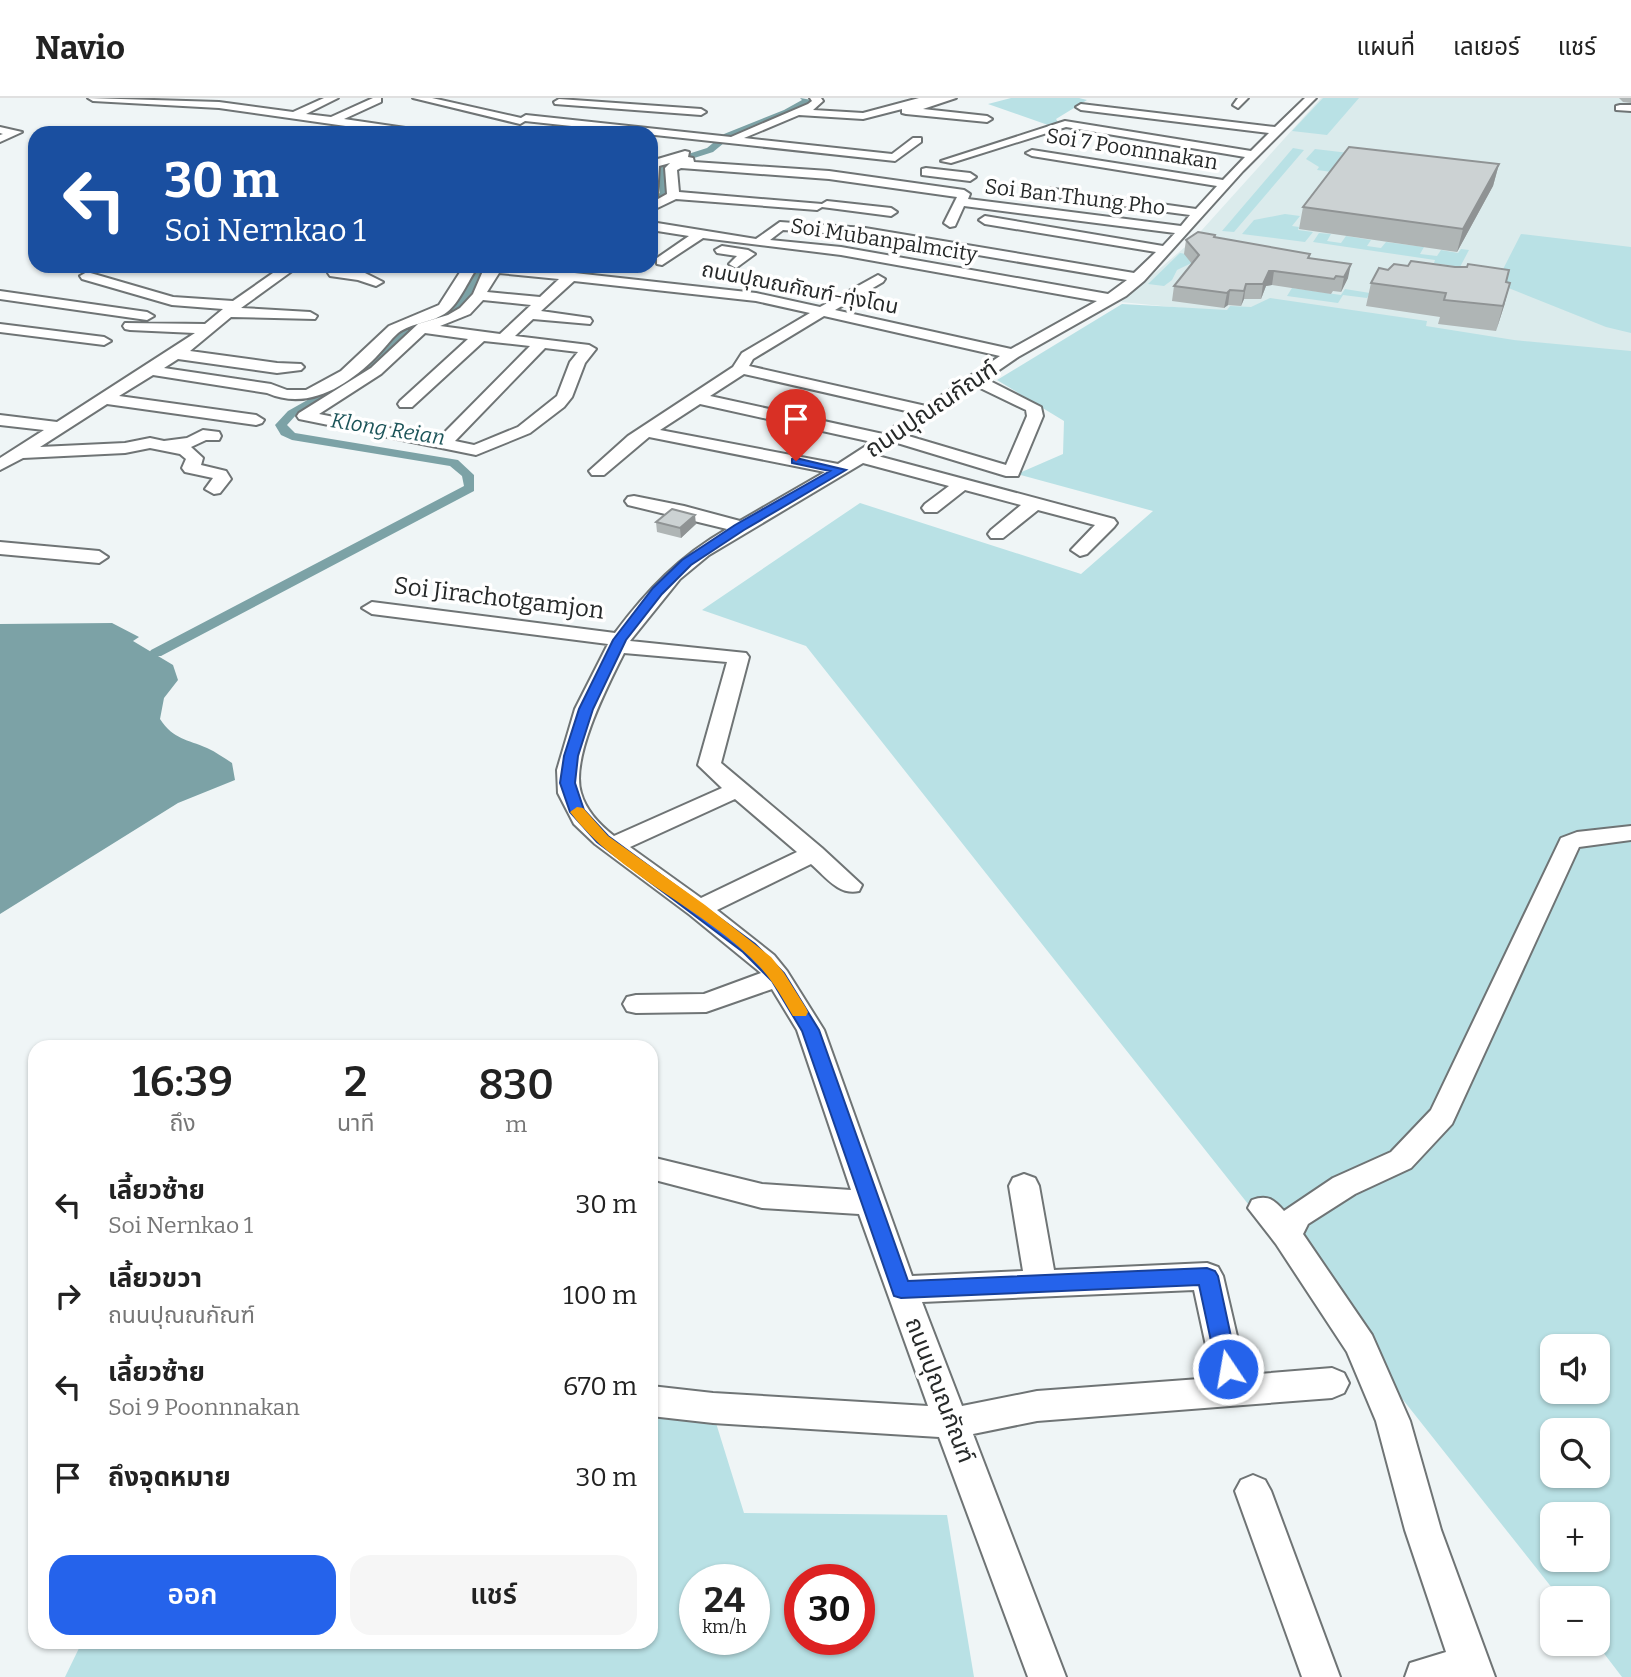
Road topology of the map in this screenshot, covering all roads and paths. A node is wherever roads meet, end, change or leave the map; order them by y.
1 (93, 98) edge
2 (334, 98) edge
3 (367, 98) edge
4 (419, 98) edge
5 (815, 98) edge
6 (931, 98) edge
7 (951, 98) edge
8 (1311, 98) edge
9 (147, 99) edge
10 (794, 100) edge
11 (522, 105) dead end
12 (551, 105) edge
13 (1081, 107) dead end
14 (1099, 108) junction
15 (482, 112) junction
16 (799, 112) junction
17 (300, 116) junction
18 (987, 119) dead end
19 (338, 122) junction
20 (523, 123) edge
21 (283, 126) dead end
22 (331, 126) edge
23 (367, 126) edge
24 (563, 126) edge
25 (1076, 126) junction
26 (0, 130) edge
27 (757, 130) junction
28 (1278, 131) junction
29 (658, 133) edge
30 (1135, 135) junction
31 (724, 138) junction
32 (811, 138) dead end
33 (0, 139) edge
34 (917, 140) dead end
35 (1115, 149) dead end
36 (1032, 153) dead end
37 (870, 160) junction
38 (947, 160) dead end
39 (658, 162) edge
40 (675, 164) junction
41 (914, 170) junction
42 (970, 177) dead end
43 (851, 178) junction
44 (1223, 183) junction
45 (912, 186) junction
46 (672, 189) junction
47 (842, 190) dead end
48 (790, 191) dead end
49 (1047, 192) dead end
50 (903, 198) junction
51 (960, 202) junction
52 (658, 204) edge
53 (658, 215) edge
54 (686, 218) dead end
55 (985, 220) dead end
56 (950, 223) dead end
57 (658, 227) edge
58 (1184, 230) junction
59 (700, 234) junction
60 (1012, 236) dead end
61 (759, 243) junction
62 (658, 247) edge
63 (680, 248) junction
64 (1161, 254) junction
65 (662, 261) dead end
66 (736, 264) dead end
67 (282, 273) edge
68 (335, 273) edge
69 (469, 273) edge
70 (489, 273) edge
71 (550, 273) edge
72 (583, 273) edge
73 (87, 276) dead end
74 (577, 276) junction
75 (1139, 278) junction
76 (878, 279) dead end
77 (376, 282) dead end
78 (198, 286) dead end
79 (0, 295) edge
80 (479, 295) junction
81 (164, 299) junction
82 (1111, 299) junction
83 (543, 302) junction
84 (231, 308) junction
85 (824, 312) junction
86 (530, 314) junction
87 (310, 316) dead end
88 (585, 321) dead end
89 (130, 326) junction
90 (0, 328) edge
91 (421, 328) junction
92 (208, 329) junction
93 (480, 336) junction
94 (503, 339) junction
95 (104, 341) junction
96 (542, 343) junction
97 (86, 352) dead end
98 (176, 354) junction
99 (1013, 354) junction
100 (296, 367) dead end
101 (740, 368) junction
102 (151, 370) junction
103 (974, 379) junction
104 (105, 399) junction
105 (699, 399) junction
106 (406, 404) dead end
107 (928, 411) junction
108 (0, 420) edge
109 (256, 420) dead end
110 (60, 427) junction
111 (647, 432) junction
112 (213, 436) dead end
113 (889, 438) junction
114 (442, 444) junction
115 (159, 445) junction
116 (21, 453) junction
117 (861, 457) junction
118 (0, 465) edge
119 (841, 470) junction
120 (598, 471) dead end
121 (962, 484) junction
122 (214, 489) dead end
123 (634, 501) dead end
124 (1035, 503) junction
125 (931, 508) dead end
126 (739, 527) junction
127 (997, 534) dead end
128 (0, 548) edge
129 (1080, 550) dead end
130 (99, 557) dead end
131 (372, 608) dead end
132 (618, 643) junction
133 (737, 790) junction
134 (1631, 833) edge
135 (612, 846) junction
136 (814, 853) junction
137 (850, 885) dead end
138 (699, 909) junction
139 (778, 977) junction
140 (636, 1004) dead end
141 (658, 1170) edge
142 (1024, 1186) dead end
143 (871, 1203) junction
144 (1263, 1208) dead end
145 (1287, 1235) junction
146 (1041, 1283) junction
147 (901, 1290) junction
148 (1332, 1382) dead end
149 (1233, 1392) junction
150 (658, 1402) edge
151 (954, 1423) junction
152 (1253, 1491) dead end
153 (1473, 1671) edge
154 (1047, 1677) edge
155 (1321, 1677) edge
156 (1424, 1677) edge

1 - 9 street
2 - 17 street
3 - 19 street
4 - 15 street
4 - 15 street
5 - 16 street
6 - 16 street
7 - 18 street
8 - 28 street, ถนนปุณณกัณฑ์
9 - 17 street
10 - 31 street
11 - 12 street
12 - 12 street
12 - 20 street
13 - 14 street
14 - 25 street
14 - 28 street
15 - 20 street
16 - 27 street
17 - 19 street
17 - 21 street
19 - 22 street
19 - 23 street
20 - 24 street
25 - 30 street
25 - 38 street
26 - 33 street
27 - 31 street
27 - 32 street
28 - 44 street, ถนนปุณณกัณฑ์
29 - 31 street
30 - 35 street
30 - 44 street
31 - 37 street
31 - 39 street
31 - 40 street
34 - 37 street
36 - 44 street, Soi 7 Poonnnakan
37 - 41 street
37 - 43 street
40 - 43 street
40 - 46 street
41 - 42 street
41 - 45 street
43 - 45 street
44 - 49 street
44 - 58 street, ถนนปุณณกัณฑ์
45 - 50 street
45 - 51 street
46 - 48 street
46 - 50 street
46 - 52 street
47 - 50 street
51 - 56 street
51 - 58 street, Soi Ban Thung Pho
53 - 54 street
55 - 64 street
57 - 59 street, Soi Mubanpalmcity
58 - 64 street, ถนนปุณณกัณฑ์
59 - 61 street, Soi Mubanpalmcity
59 - 63 street
60 - 64 street
61 - 75 street
61 - 82 street, Soi Mubanpalmcity
62 - 63 street
63 - 65 street
63 - 66 street
64 - 75 street, ถนนปุณณกัณฑ์
67 - 84 street
68 - 77 street
69 - 102 street
70 - 80 street
71 - 74 street, ถนนปุณณกัณฑ์-ทุ่งโดน
72 - 74 street
73 - 81 street
74 - 83 street
74 - 85 street, ถนนปุณณกัณฑ์-ทุ่งโดน
75 - 82 street, ถนนปุณณกัณฑ์
76 - 85 street
78 - 81 street
79 - 89 street
80 - 83 street
80 - 91 street
81 - 84 street
82 - 99 street, ถนนปุณณกัณฑ์
83 - 86 street
84 - 87 street
84 - 92 street
85 - 99 street, ถนนปุณณกัณฑ์-ทุ่งโดน
85 - 101 street
86 - 88 street
86 - 94 street
89 - 92 street
89 - 95 street
90 - 95 street
91 - 93 street
91 - 114 street
92 - 98 street
93 - 94 street
93 - 106 street
94 - 96 street
95 - 97 street
96 - 114 street
96 - 114 street
98 - 100 street
98 - 102 street
99 - 103 street, ถนนปุณณกัณฑ์
101 - 105 street
101 - 107 street
102 - 104 street
103 - 107 street, ถนนปุณณกัณฑ์
103 - 113 street
104 - 109 street
104 - 110 street
105 - 111 street
105 - 113 street
107 - 113 street, ถนนปุณณกัณฑ์
108 - 110 street
110 - 116 street
111 - 119 street
111 - 120 street
112 - 115 street
113 - 117 street, ถนนปุณณกัณฑ์
115 - 116 street
115 - 122 street
116 - 118 street
117 - 119 street, ถนนปุณณกัณฑ์
117 - 121 street
119 - 126 street, ถนนปุณณกัณฑ์
121 - 124 street
121 - 125 street
123 - 126 street
124 - 127 street
124 - 129 street
126 - 132 street, ถนนปุณณกัณฑ์
128 - 130 street
131 - 132 street, Soi Jirachotgamjon
132 - 133 street, Soi Jirachotgamjon
132 - 135 street, ถนนปุณณกัณฑ์
133 - 135 street
133 - 136 street
134 - 145 street
135 - 138 street, ถนนปุณณกัณฑ์
136 - 137 street
136 - 138 street
138 - 139 street, ถนนปุณณกัณฑ์
139 - 140 street
139 - 143 street, ถนนปุณณกัณฑ์
141 - 143 street
142 - 146 street
143 - 147 street, ถนนปุณณกัณฑ์
144 - 145 street
145 - 153 street
146 - 147 street
146 - 149 street
147 - 151 street, ถนนปุณณกัณฑ์
148 - 149 street
149 - 151 street
150 - 151 street
151 - 154 street, ถนนปุณณกัณฑ์
152 - 155 street
153 - 156 street

